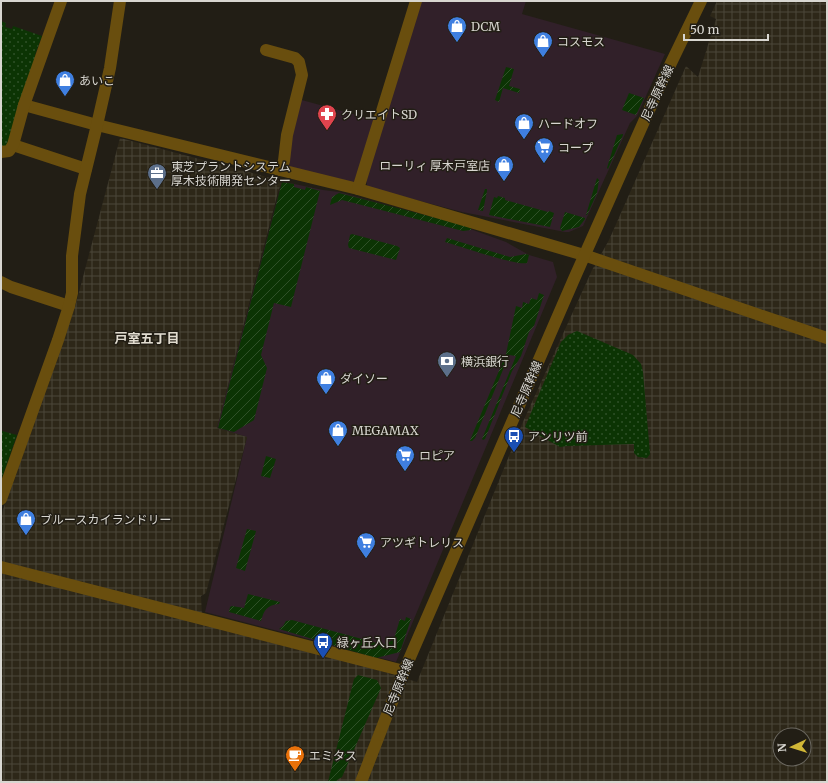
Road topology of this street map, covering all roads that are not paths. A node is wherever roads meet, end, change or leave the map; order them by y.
1 (61, 1) edge
2 (120, 1) edge
3 (416, 1) edge
4 (701, 1) edge
5 (266, 49) dead end
6 (24, 105) junction
7 (97, 125) junction
8 (13, 145) junction
9 (1, 152) edge
10 (86, 169) junction
11 (280, 170) junction
12 (358, 189) junction
13 (584, 256) junction
14 (1, 282) edge
15 (69, 306) junction
16 (827, 338) edge
17 (1, 499) edge
18 (1, 567) edge
19 (404, 671) junction
20 (361, 782) edge

1 - 6 street
2 - 7 street
3 - 12 street
4 - 13 street, 尼寺原幹線
5 - 11 street
6 - 7 street
6 - 8 street
7 - 10 street
7 - 11 street
8 - 9 street
8 - 10 street
10 - 15 street
11 - 12 street
12 - 13 street
13 - 16 street
13 - 19 street, 尼寺原幹線
14 - 15 street
15 - 17 street
18 - 19 street
19 - 20 street, 尼寺原幹線

